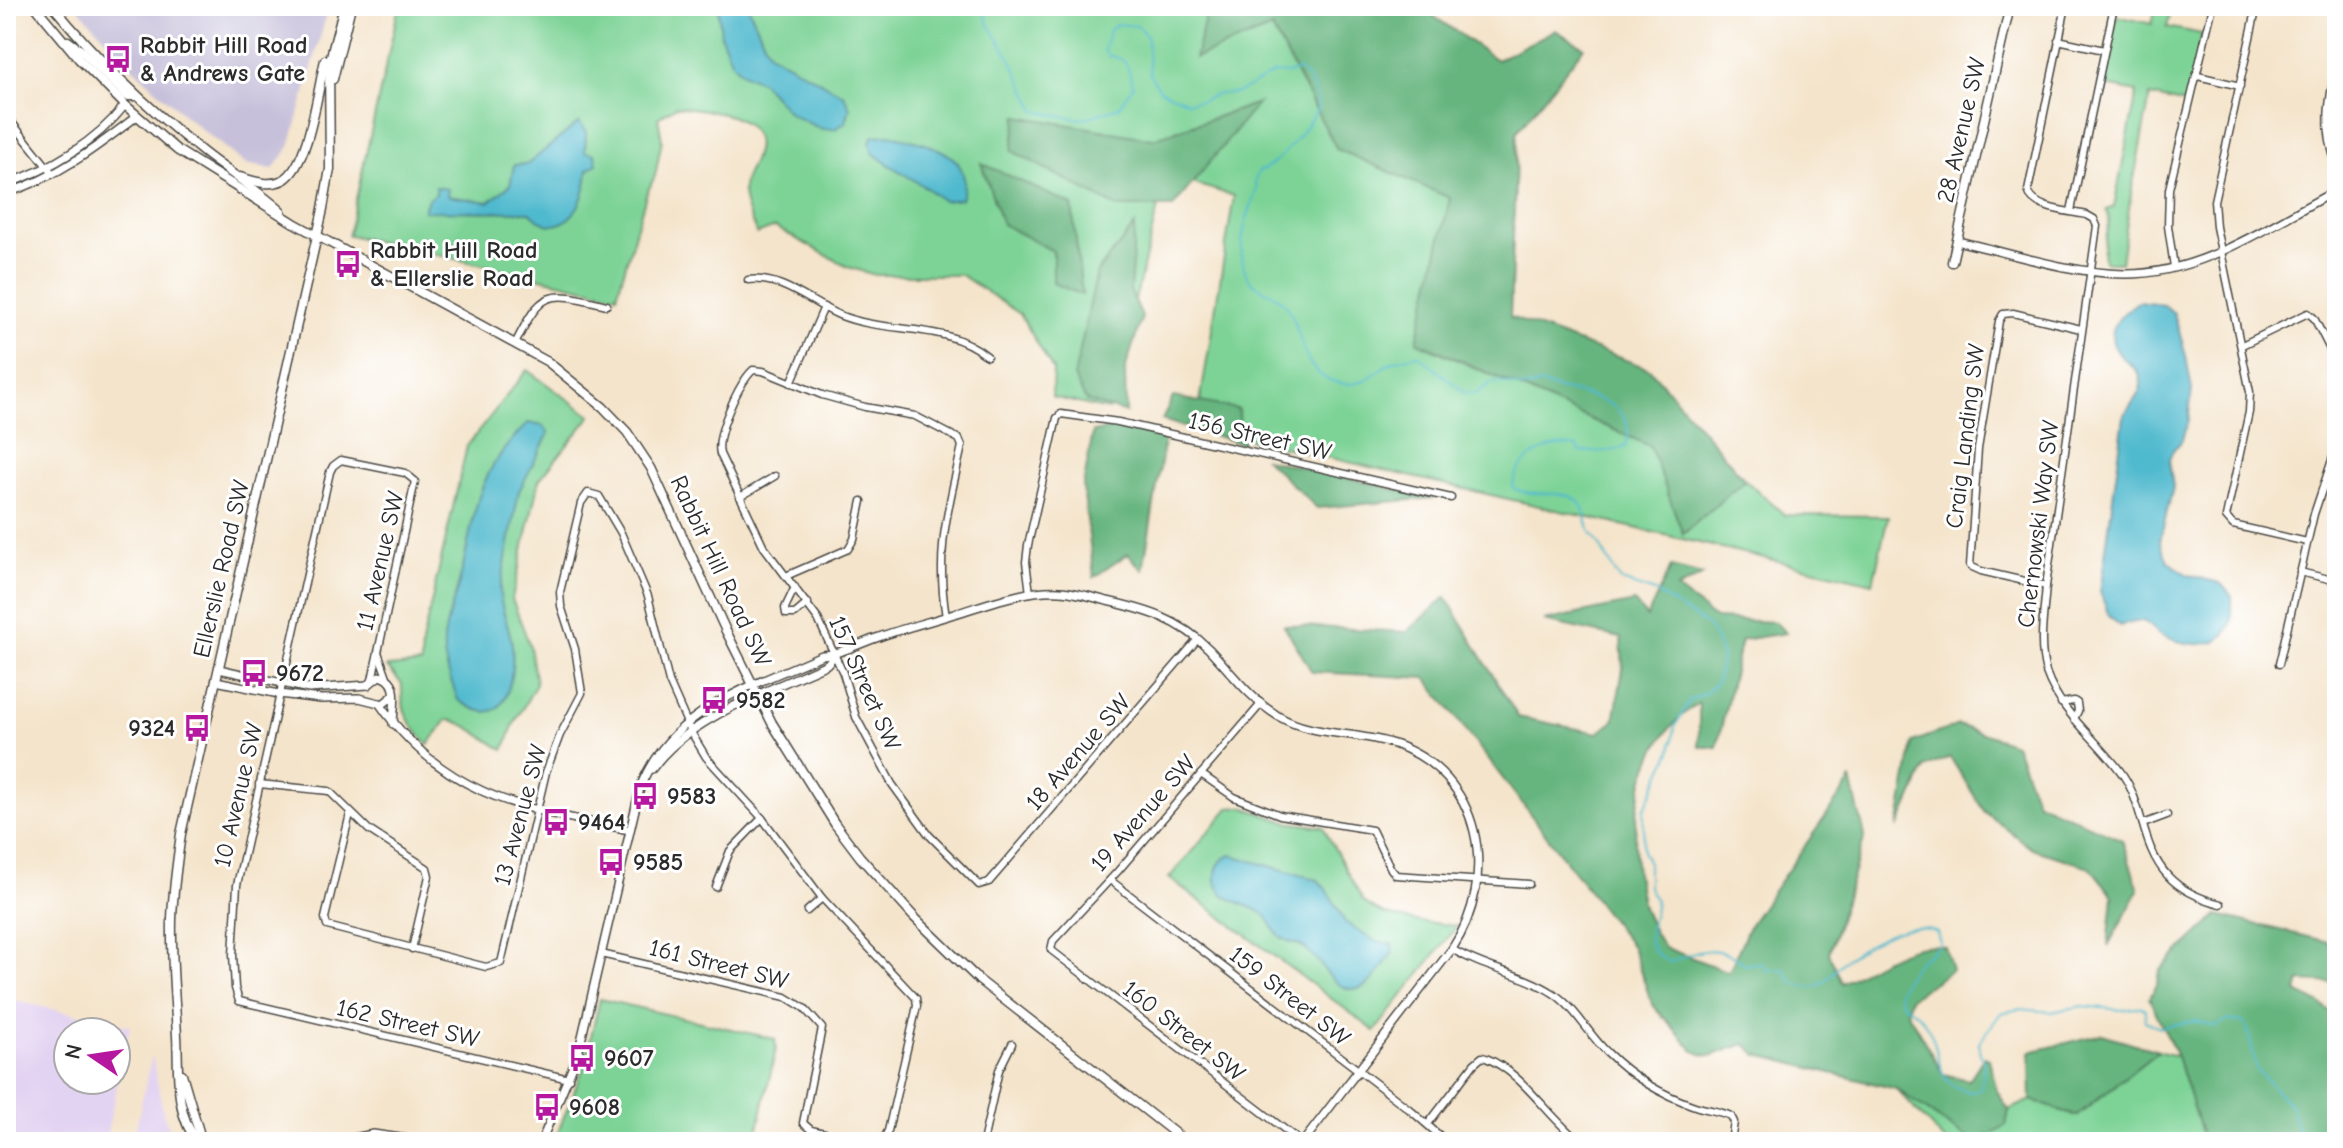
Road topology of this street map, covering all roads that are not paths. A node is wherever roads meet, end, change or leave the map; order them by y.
1 (35, 6) edge
2 (53, 6) edge
3 (344, 6) edge
4 (351, 6) edge
5 (2010, 6) edge
6 (2066, 6) edge
7 (2114, 6) edge
8 (2213, 6) edge
9 (2257, 6) edge
10 (60, 37) junction
11 (2058, 40) junction
12 (2104, 50) junction
13 (2337, 63) edge
14 (2198, 76) junction
15 (2240, 86) junction
16 (331, 87) junction
17 (138, 96) junction
18 (125, 105) junction
19 (6, 115) edge
20 (137, 116) junction
21 (2337, 165) edge
22 (46, 167) junction
23 (53, 174) junction
24 (232, 175) junction
25 (6, 184) edge
26 (2337, 190) edge
27 (6, 193) edge
28 (2071, 211) junction
29 (294, 223) junction
30 (317, 235) junction
31 (1957, 241) junction
32 (2221, 251) junction
33 (1952, 262) dead end
34 (2174, 267) junction
35 (2090, 270) junction
36 (748, 280) dead end
37 (607, 305) dead end
38 (824, 307) junction
39 (2081, 329) junction
40 (515, 344) junction
41 (2242, 345) junction
42 (987, 356) dead end
43 (2337, 363) edge
44 (791, 383) junction
45 (2337, 445) edge
46 (775, 476) dead end
47 (413, 477) joint
48 (740, 497) junction
49 (1451, 498) dead end
50 (862, 501) dead end
51 (2307, 542) junction
52 (2300, 572) junction
53 (786, 576) junction
54 (2337, 581) edge
55 (2046, 586) junction
56 (795, 587) junction
57 (1030, 593) junction
58 (808, 603) junction
59 (946, 617) junction
60 (1198, 639) junction
61 (378, 652) junction
62 (835, 655) junction
63 (2279, 664) dead end
64 (219, 669) junction
65 (387, 677) junction
66 (216, 681) junction
67 (370, 683) junction
68 (282, 684) junction
69 (753, 686) junction
70 (279, 694) junction
71 (393, 696) junction
72 (758, 696) junction
73 (375, 702) junction
74 (2061, 703) junction
75 (1261, 704) junction
76 (2074, 719) junction
77 (687, 722) junction
78 (393, 724) junction
79 (691, 732) junction
80 (732, 770) dead end
81 (1201, 774) junction
82 (722, 777) junction
83 (259, 784) junction
84 (640, 788) junction
85 (537, 809) junction
86 (350, 814) junction
87 (2167, 815) dead end
88 (762, 818) junction
89 (2143, 824) junction
90 (629, 830) junction
91 (1110, 880) junction
92 (1478, 881) junction
93 (1529, 884) dead end
94 (982, 886) joint
95 (716, 887) dead end
96 (822, 898) junction
97 (2221, 904) dead end
98 (807, 911) dead end
99 (1051, 945) joint
100 (412, 949) junction
101 (1452, 949) junction
102 (601, 954) junction
103 (239, 1001) joint
104 (1012, 1044) dead end
105 (1358, 1071) junction
106 (569, 1079) junction
107 (1428, 1124) junction
108 (200, 1142) edge
109 (335, 1142) edge
110 (428, 1142) edge
111 (541, 1142) edge
112 (865, 1142) edge
113 (882, 1142) edge
114 (983, 1142) edge
115 (1186, 1142) edge
116 (1302, 1142) edge
117 (1447, 1142) edge
118 (1580, 1142) edge
119 (1731, 1142) edge

1 - 10 main road, Rabbit Hill Road SW
2 - 17 main road, Rabbit Hill Road SW
3 - 16 main road, Ellerslie Road SW
3 - 24 main road
4 - 16 main road, Ellerslie Road SW
5 - 31 main road, 28 Avenue SW
6 - 11 street
7 - 12 street
8 - 14 street
9 - 15 street
10 - 17 main road
10 - 18 main road, Rabbit Hill Road SW
11 - 12 street
11 - 28 street
12 - 28 street
13 - 21 street
14 - 15 street
14 - 34 street
15 - 32 street
16 - 30 main road, Ellerslie Road SW
17 - 24 main road, Rabbit Hill Road SW
18 - 20 main road, Rabbit Hill Road SW
18 - 22 street
19 - 22 street
20 - 23 street
20 - 29 main road, Rabbit Hill Road SW
22 - 23 street
22 - 25 street
23 - 27 street
24 - 29 main road, Rabbit Hill Road SW
26 - 32 street
28 - 35 street, Chernowski Way SW
29 - 30 main road, Rabbit Hill Road SW
30 - 40 main road, Rabbit Hill Road SW
30 - 64 main road, Ellerslie Road SW
31 - 33 main road, 28 Avenue SW
31 - 35 street
32 - 34 street
32 - 41 street
34 - 35 street
35 - 39 street, Chernowski Way SW
36 - 38 street
37 - 40 street
38 - 42 street
38 - 44 street
39 - 55 street, Chernowski Way SW
39 - 55 street, Craig Landing SW
40 - 69 main road, Rabbit Hill Road SW
41 - 43 street
41 - 51 street
44 - 48 street, 157 Street SW
44 - 59 street
45 - 51 street
46 - 48 street
47 - 61 street, 11 Avenue SW
47 - 68 street, 10 Avenue SW
48 - 53 street, 157 Street SW
49 - 57 street, 156 Street SW
50 - 53 street
51 - 52 street
52 - 54 street
52 - 63 street
53 - 56 street, 157 Street SW
55 - 74 street, Chernowski Way SW
56 - 58 street, 157 Street SW
56 - 58 street, 157 Street SW
57 - 59 street
57 - 60 street
58 - 62 street, 157 Street SW
59 - 62 street
60 - 75 street
60 - 94 street, 18 Avenue SW
61 - 65 street, 11 Avenue SW
61 - 67 street, 11 Avenue SW
62 - 69 street
62 - 72 street
62 - 94 street, 157 Street SW
64 - 66 main road, Ellerslie Road SW
64 - 68 street
65 - 67 street
65 - 71 street
66 - 70 street
66 - 108 main road, Ellerslie Road SW
67 - 68 street
67 - 73 street
68 - 70 street, 10 Avenue SW
69 - 72 main road, Rabbit Hill Road SW
69 - 77 street
70 - 73 street
70 - 83 street, 10 Avenue SW
71 - 73 street
71 - 78 street
72 - 79 street
72 - 115 main road, Rabbit Hill Road SW
73 - 78 street
74 - 76 street, Chernowski Way SW
74 - 76 street
75 - 81 street, 19 Avenue SW
75 - 92 street
76 - 89 street, Chernowski Way SW
77 - 79 street
77 - 84 street
77 - 85 street, 13 Avenue SW
78 - 85 street
79 - 82 street
79 - 84 street
80 - 82 street
81 - 91 street, 19 Avenue SW
81 - 92 street
82 - 88 street
83 - 86 street
83 - 103 street, 10 Avenue SW
84 - 90 street
85 - 90 street
85 - 100 street, 13 Avenue SW
86 - 100 street
86 - 100 street
87 - 89 street
88 - 95 street
88 - 96 street
89 - 97 street, Chernowski Way SW
90 - 102 street
91 - 99 street, 19 Avenue SW
91 - 105 street, 159 Street SW
92 - 93 street
92 - 101 street
96 - 98 street
96 - 113 street
99 - 116 street, 160 Street SW
101 - 105 street
101 - 119 street
102 - 106 street
102 - 112 street, 161 Street SW
103 - 106 street, 162 Street SW
104 - 114 street
105 - 107 street, 159 Street SW
105 - 116 street
106 - 111 street
107 - 117 street, 159 Street SW
107 - 118 street
109 - 110 street

